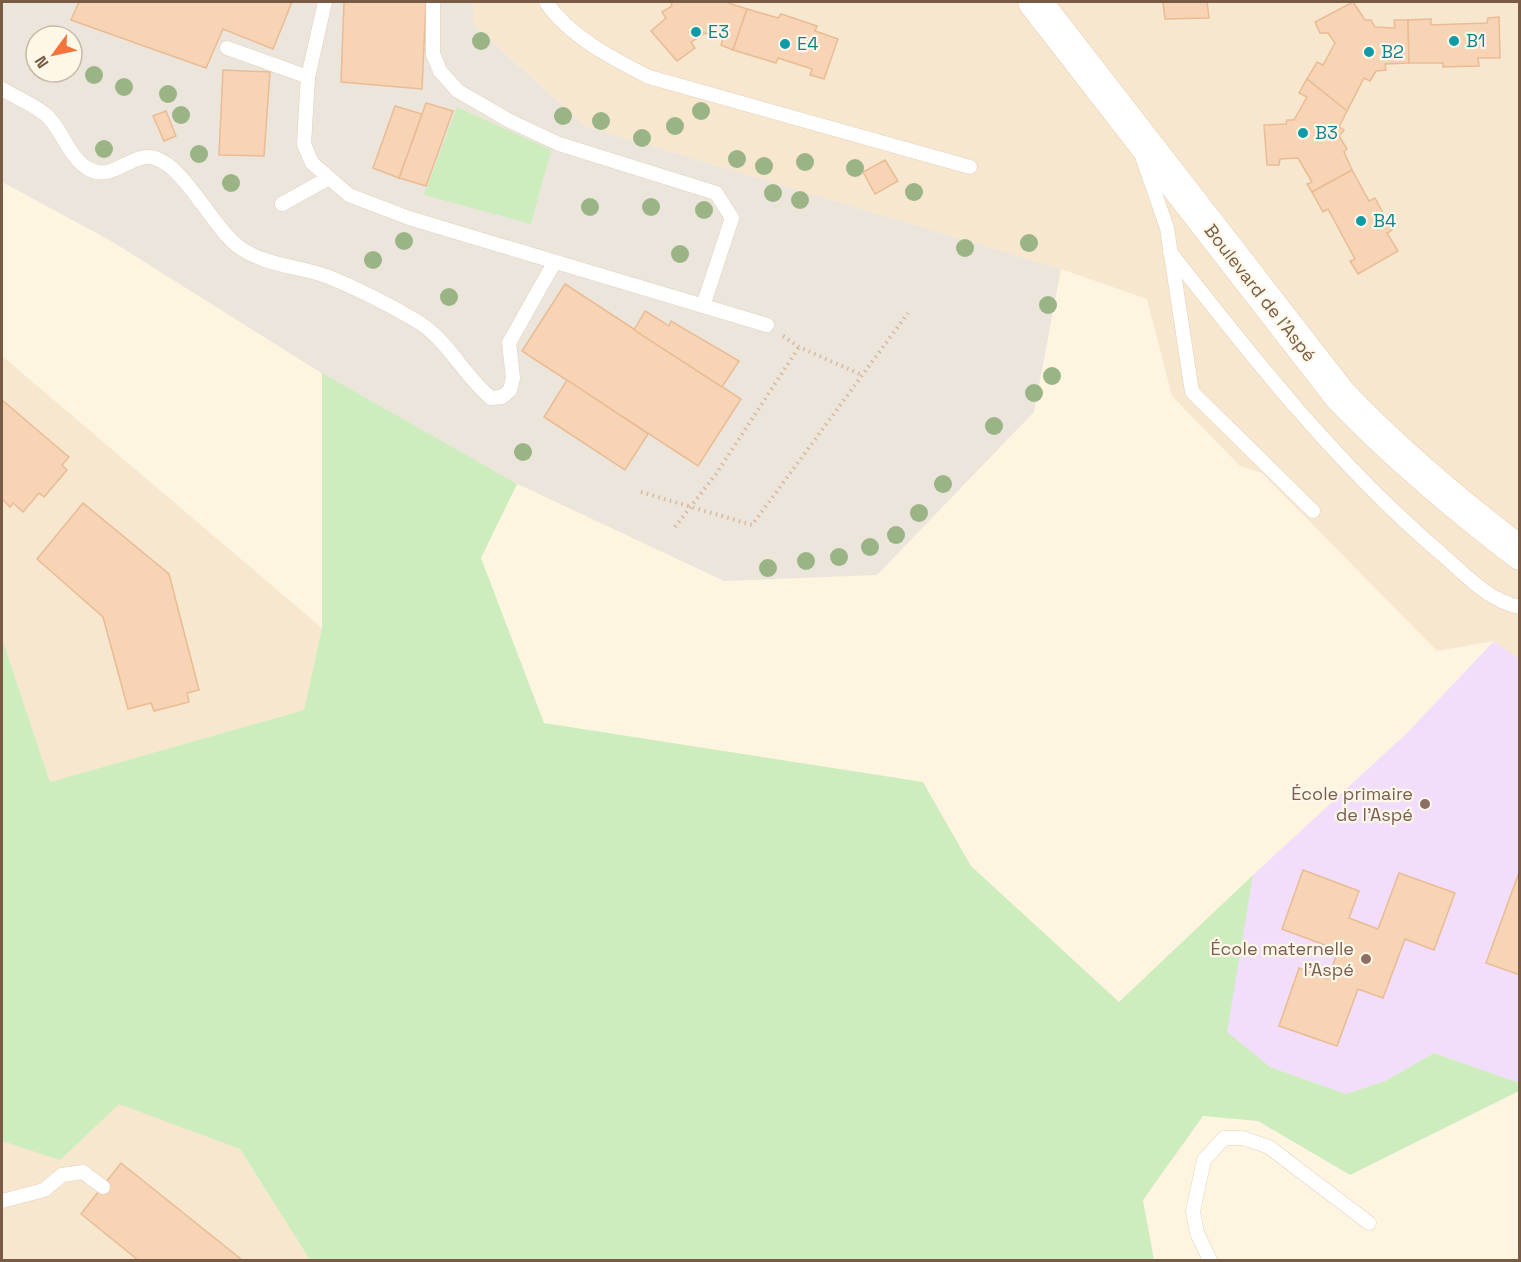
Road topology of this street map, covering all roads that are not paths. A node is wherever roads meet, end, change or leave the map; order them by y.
1 (325, 2) edge
2 (433, 2) edge
3 (546, 2) edge
4 (1035, 2) edge
5 (227, 48) dead end
6 (308, 76) junction
7 (2, 89) edge
8 (1133, 129) junction
9 (970, 167) dead end
10 (329, 177) junction
11 (282, 204) dead end
12 (1170, 252) junction
13 (554, 263) junction
14 (703, 306) junction
15 (767, 325) road end
16 (1313, 511) dead end
17 (1520, 553) edge
18 (1520, 608) edge
19 (103, 1187) dead end
20 (2, 1201) edge
21 (1369, 1223) dead end
22 (1209, 1260) edge

1 - 6 lane
2 - 14 lane
3 - 9 lane
4 - 8 street, Boulevard de l'Aspé
5 - 6 lane
6 - 10 lane
7 - 13 lane
8 - 12 lane
8 - 17 street, Boulevard de l'Aspé
10 - 11 lane
10 - 13 lane
12 - 16 lane
12 - 18 lane
13 - 14 lane
14 - 15 lane
19 - 20 lane
21 - 22 lane

